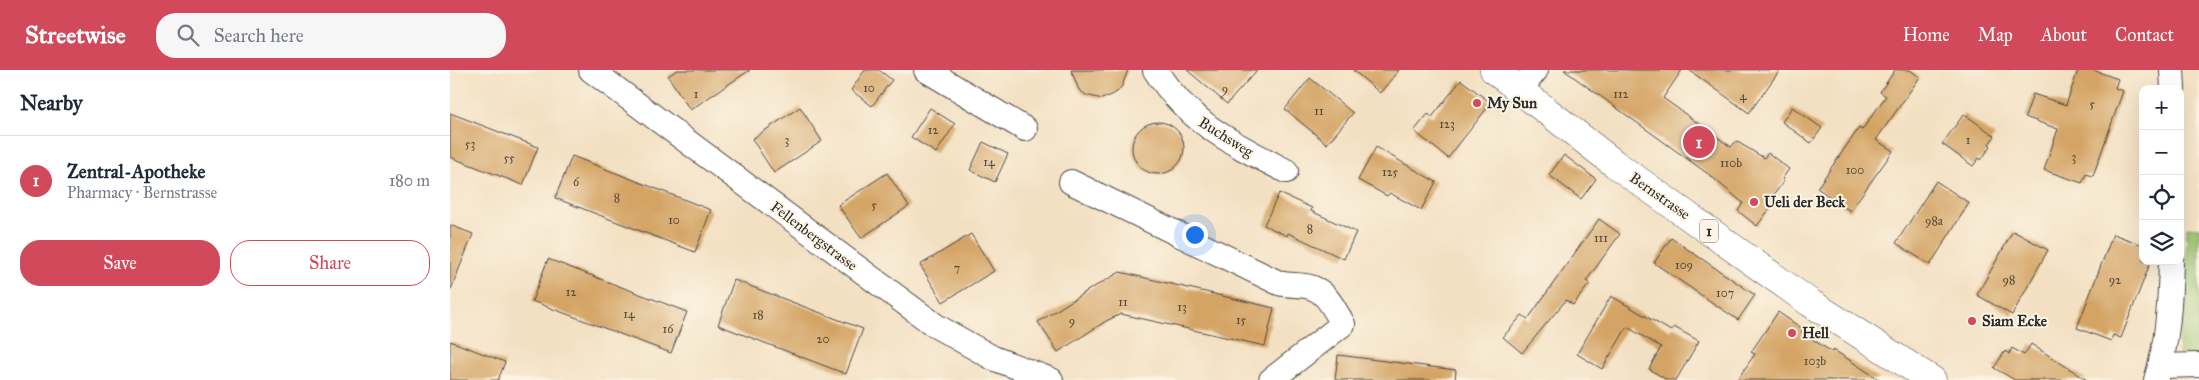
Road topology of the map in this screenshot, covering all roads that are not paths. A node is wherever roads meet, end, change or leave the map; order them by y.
1 (591, 70) edge
2 (926, 70) edge
3 (1156, 70) edge
4 (1494, 70) edge
5 (1536, 70) edge
6 (2172, 70) edge
7 (2173, 85) edge
8 (1519, 91) junction
9 (1026, 129) dead end
10 (1286, 171) dead end
11 (1070, 182) dead end
12 (2171, 265) edge
13 (2199, 365) edge
14 (2158, 373) edge
15 (1051, 380) edge
16 (1271, 380) edge
17 (1932, 380) edge

1 - 15 street, Fellenbergstrasse
2 - 9 street
3 - 10 street, Buchsweg
4 - 8 main road, Bernstrasse / 1
5 - 8 street
6 - 7 street
8 - 17 main road, Bernstrasse / 1
11 - 16 street
12 - 14 street
13 - 14 street

